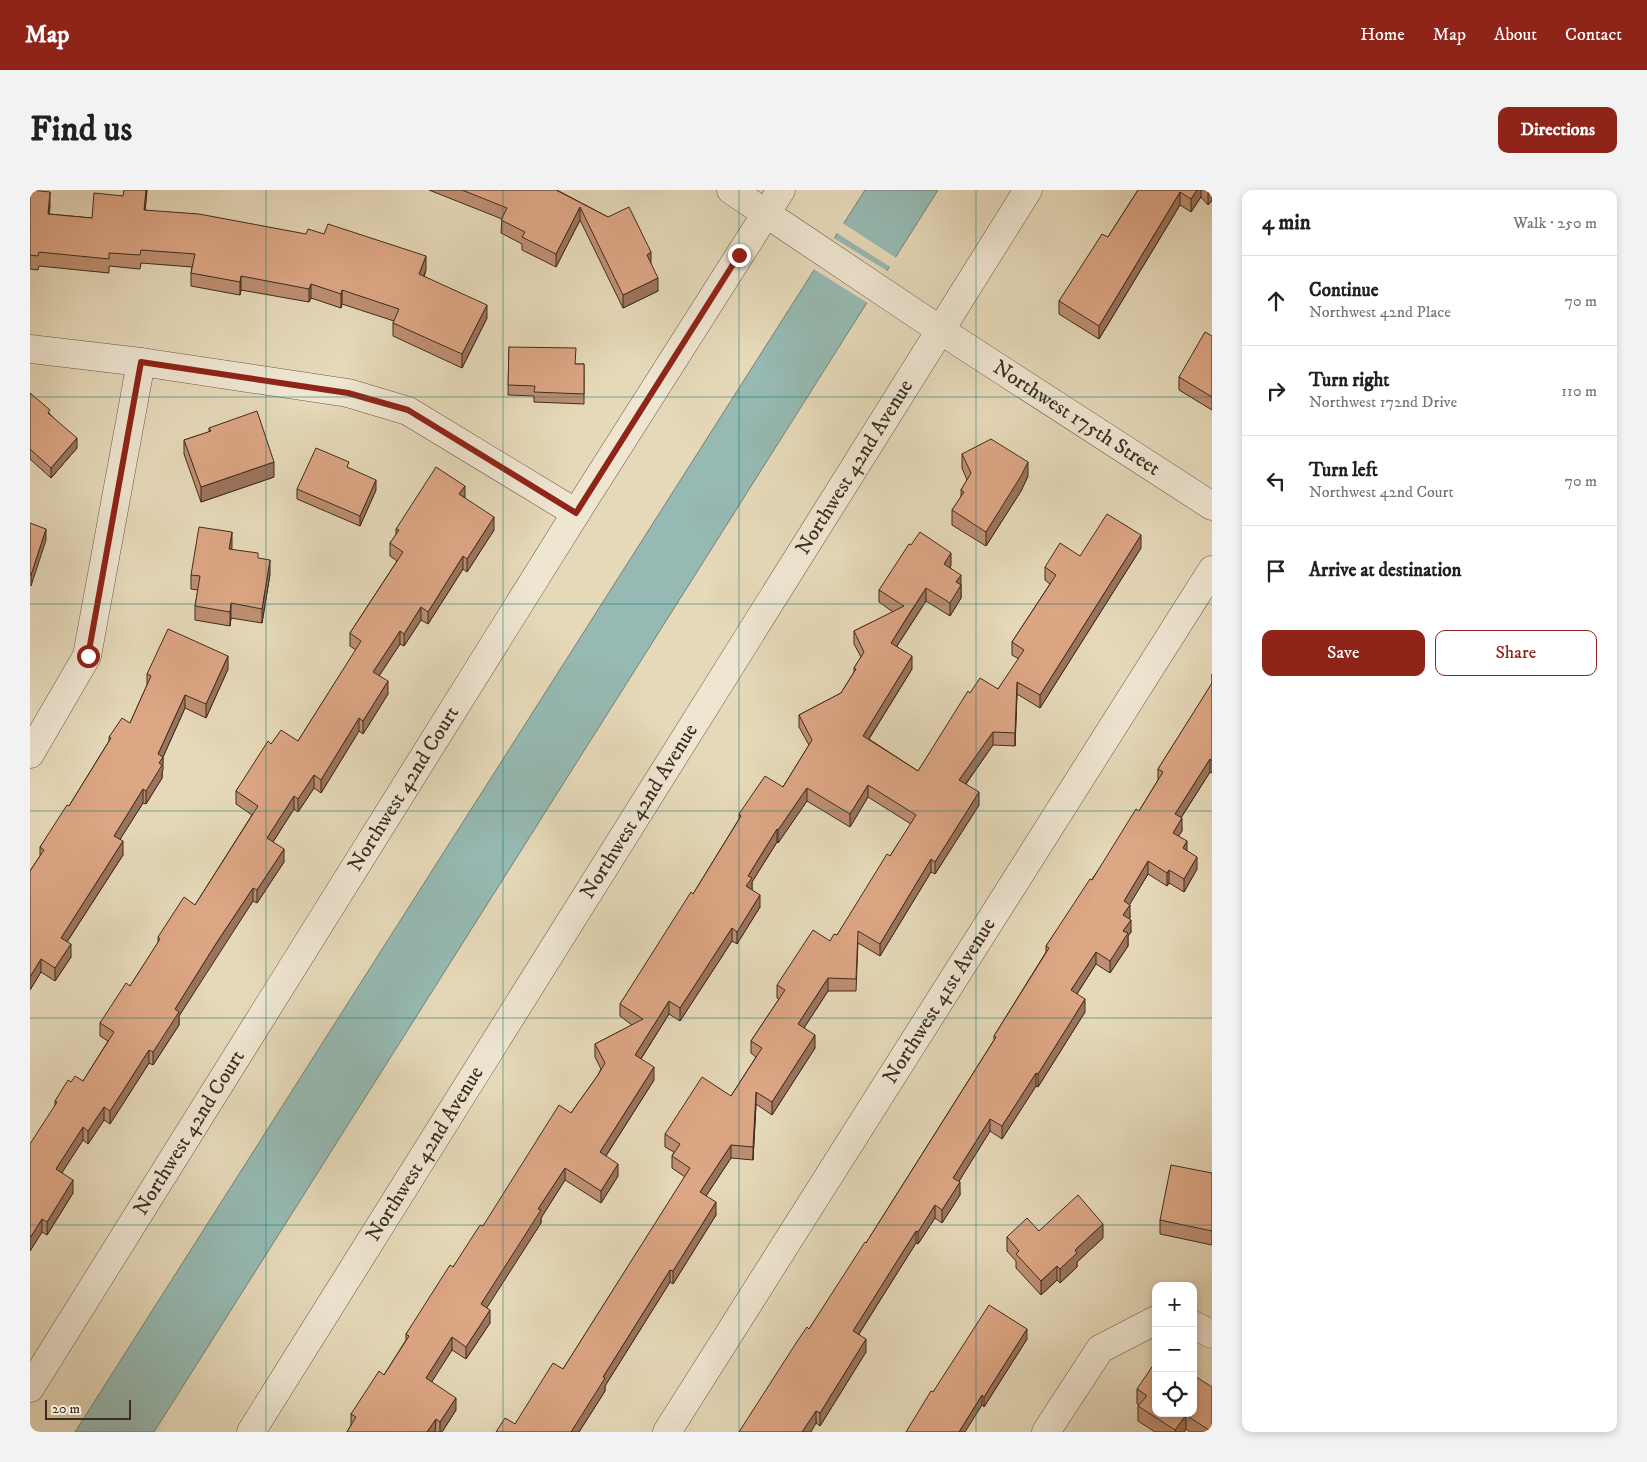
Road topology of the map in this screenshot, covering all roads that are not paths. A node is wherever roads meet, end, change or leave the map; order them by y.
1 (731, 190) edge
2 (781, 190) edge
3 (1028, 190) edge
4 (766, 213) junction
5 (940, 330) junction
6 (30, 349) edge
7 (141, 362) junction
8 (1212, 506) edge
9 (576, 513) junction
10 (1212, 570) edge
11 (30, 754) edge
12 (1152, 1322) edge
13 (1197, 1327) edge
14 (1212, 1334) edge
15 (30, 1388) edge
16 (251, 1432) edge
17 (667, 1432) edge
18 (1046, 1432) edge

1 - 4 street, Northwest 175th Street
2 - 4 street, Northwest 42nd Court
3 - 5 street, Northwest 42nd Avenue
4 - 5 street, Northwest 175th Street
4 - 9 street, Northwest 42nd Court
5 - 8 street, Northwest 175th Street
5 - 16 street, Northwest 42nd Avenue
6 - 7 street
7 - 9 street
7 - 11 street
9 - 15 street, Northwest 42nd Court
10 - 17 street, Northwest 41st Avenue
12 - 18 street
13 - 14 street

